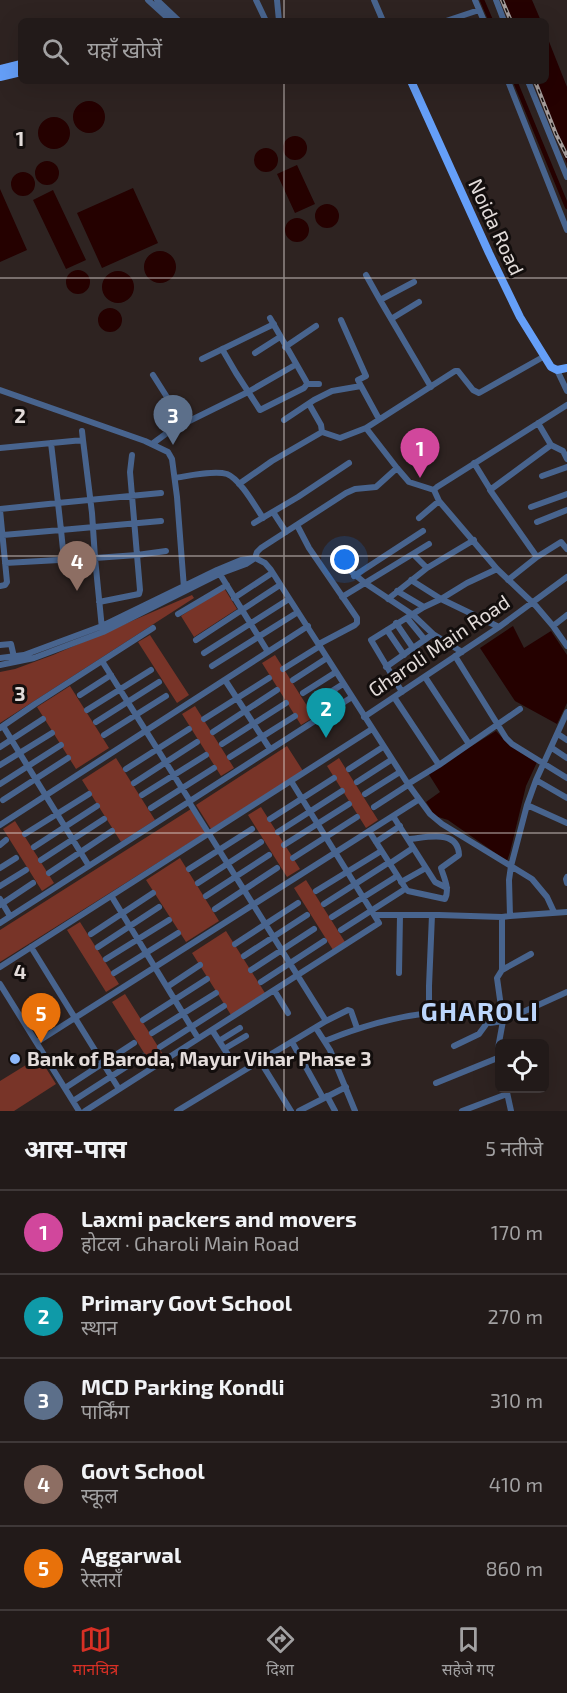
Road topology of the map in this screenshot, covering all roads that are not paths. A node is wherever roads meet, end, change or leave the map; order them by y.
1 (148, 0) edge
2 (256, 0) edge
3 (277, 0) edge
4 (374, 0) edge
5 (475, 0) edge
6 (496, 0) edge
7 (161, 1) edge
8 (479, 10) junction
9 (168, 18) edge
10 (176, 18) edge
11 (265, 18) edge
12 (279, 18) edge
13 (382, 18) edge
14 (455, 18) edge
15 (483, 18) edge
16 (503, 18) edge
17 (18, 65) edge
18 (0, 69) edge
19 (18, 73) edge
20 (0, 77) edge
21 (413, 84) edge
22 (509, 84) edge
23 (529, 84) edge
24 (567, 177) edge
25 (567, 230) edge
26 (366, 275) dead end
27 (414, 282) dead end
28 (380, 300) junction
29 (419, 302) dead end
30 (391, 319) junction
31 (341, 320) dead end
32 (316, 326) dead end
33 (280, 337) junction
34 (285, 347) junction
35 (222, 349) junction
36 (255, 353) dead end
37 (543, 357) junction
38 (202, 359) dead end
39 (295, 365) junction
40 (567, 368) edge
41 (557, 370) junction
42 (153, 375) dead end
43 (307, 384) junction
44 (319, 384) dead end
45 (361, 386) junction
46 (431, 387) junction
47 (0, 390) edge
48 (567, 391) edge
49 (248, 392) junction
50 (309, 404) junction
51 (567, 405) edge
52 (379, 419) junction
53 (284, 420) dead end
54 (538, 423) junction
55 (184, 424) junction
56 (366, 428) junction
57 (82, 431) dead end
58 (322, 432) junction
59 (83, 440) junction
60 (51, 443) junction
61 (152, 444) junction
62 (551, 445) junction
63 (0, 448) edge
64 (565, 449) edge
65 (132, 455) dead end
66 (567, 459) edge
67 (349, 463) dead end
68 (474, 463) junction
69 (567, 467) edge
70 (397, 468) junction
71 (542, 476) dead end
72 (175, 478) junction
73 (239, 484) junction
74 (490, 489) junction
75 (434, 490) junction
76 (161, 493) dead end
77 (131, 496) junction
78 (566, 497) edge
79 (90, 500) junction
80 (439, 501) junction
81 (58, 503) junction
82 (531, 507) dead end
83 (0, 509) edge
84 (567, 510) edge
85 (273, 512) junction
86 (263, 518) junction
87 (418, 518) dead end
88 (161, 521) dead end
89 (537, 522) dead end
90 (254, 523) dead end
91 (135, 524) junction
92 (297, 525) junction
93 (93, 528) junction
94 (61, 530) junction
95 (423, 531) dead end
96 (286, 532) junction
97 (2, 539) edge
98 (474, 540) junction
99 (429, 544) dead end
100 (567, 549) edge
101 (166, 551) dead end
102 (413, 554) junction
103 (137, 555) junction
104 (537, 557) junction
105 (95, 558) junction
106 (255, 558) junction
107 (335, 558) dead end
108 (64, 560) junction
109 (5, 563) junction
110 (427, 568) junction
111 (497, 569) junction
112 (218, 572) junction
113 (272, 573) junction
114 (354, 576) junction
115 (567, 577) edge
116 (411, 580) junction
117 (508, 580) junction
118 (365, 583) junction
119 (226, 585) junction
120 (280, 585) junction
121 (0, 586) edge
122 (185, 589) junction
123 (397, 591) junction
124 (342, 597) junction
125 (234, 598) junction
126 (289, 599) junction
127 (388, 599) junction
128 (441, 599) junction
129 (99, 602) junction
130 (532, 603) junction
131 (424, 606) junction
132 (242, 610) junction
133 (298, 612) junction
134 (178, 614) dead end
135 (567, 615) edge
136 (410, 616) junction
137 (396, 623) junction
138 (250, 624) junction
139 (308, 626) junction
140 (553, 626) junction
141 (499, 627) junction
142 (153, 628) dead end
143 (103, 629) junction
144 (387, 630) junction
145 (567, 631) edge
146 (433, 634) junction
147 (258, 636) junction
148 (560, 636) junction
149 (196, 640) dead end
150 (425, 640) junction
151 (0, 645) edge
152 (319, 645) junction
153 (567, 646) edge
154 (414, 648) junction
155 (268, 652) junction
156 (204, 653) dead end
157 (459, 654) junction
158 (405, 655) junction
159 (14, 657) junction
160 (0, 658) edge
161 (327, 658) junction
162 (102, 661) junction
163 (0, 665) edge
164 (212, 666) dead end
165 (386, 667) junction
166 (283, 669) dead end
167 (150, 670) dead end
168 (336, 672) junction
169 (111, 675) junction
170 (424, 677) junction
171 (268, 678) dead end
172 (225, 680) junction
173 (293, 680) dead end
174 (159, 682) dead end
175 (344, 684) junction
176 (120, 689) junction
177 (277, 690) dead end
178 (402, 692) junction
179 (303, 693) dead end
180 (80, 695) dead end
181 (166, 696) dead end
182 (352, 697) junction
183 (394, 697) junction
184 (237, 698) junction
185 (128, 702) junction
186 (286, 703) dead end
187 (310, 705) dead end
188 (520, 709) dead end
189 (87, 710) dead end
190 (245, 711) junction
191 (567, 712) edge
192 (136, 715) junction
193 (294, 716) dead end
194 (364, 717) junction
195 (204, 719) dead end
196 (43, 720) dead end
197 (565, 721) edge
198 (96, 722) dead end
199 (254, 724) junction
200 (496, 724) junction
201 (1, 727) edge
202 (189, 729) dead end
203 (372, 729) junction
204 (146, 730) junction
205 (213, 732) dead end
206 (52, 733) dead end
207 (558, 734) junction
208 (104, 735) dead end
209 (262, 737) junction
210 (11, 740) junction
211 (567, 740) edge
212 (197, 742) dead end
213 (222, 744) dead end
214 (469, 744) junction
215 (61, 745) dead end
216 (0, 747) edge
217 (383, 747) junction
218 (552, 748) junction
219 (158, 749) junction
220 (270, 749) junction
221 (19, 753) junction
222 (206, 755) dead end
223 (230, 757) dead end
224 (68, 758) dead end
225 (567, 758) edge
226 (391, 759) junction
227 (166, 762) junction
228 (544, 763) junction
229 (0, 765) edge
230 (439, 765) junction
231 (27, 766) junction
232 (214, 768) dead end
233 (126, 769) dead end
234 (349, 769) dead end
235 (400, 772) junction
236 (174, 775) junction
237 (334, 778) dead end
238 (567, 778) edge
239 (35, 779) junction
240 (536, 780) junction
241 (291, 782) junction
242 (357, 782) dead end
243 (134, 783) dead end
244 (0, 784) edge
245 (408, 785) junction
246 (182, 788) junction
247 (342, 791) dead end
248 (89, 794) dead end
249 (365, 794) dead end
250 (45, 795) junction
251 (142, 795) dead end
252 (567, 798) edge
253 (302, 799) junction
254 (3, 800) dead end
255 (418, 800) junction
256 (190, 801) junction
257 (349, 804) dead end
258 (527, 805) junction
259 (97, 806) dead end
260 (374, 807) dead end
261 (151, 808) dead end
262 (310, 811) junction
263 (57, 814) junction
264 (393, 816) junction
265 (357, 817) dead end
266 (104, 819) dead end
267 (270, 819) dead end
268 (567, 823) edge
269 (318, 824) junction
270 (0, 825) edge
271 (400, 826) junction
272 (65, 827) junction
273 (252, 829) dead end
274 (112, 831) dead end
275 (369, 831) junction
276 (278, 832) dead end
277 (25, 834) dead end
278 (209, 834) junction
279 (326, 837) junction
280 (73, 839) junction
281 (408, 839) junction
282 (6, 840) dead end
283 (261, 842) dead end
284 (376, 842) junction
285 (0, 845) edge
286 (284, 845) dead end
287 (34, 847) dead end
288 (413, 848) junction
289 (219, 850) junction
290 (81, 852) junction
291 (336, 852) junction
292 (378, 853) dead end
293 (269, 855) dead end
294 (16, 858) dead end
295 (293, 858) dead end
296 (41, 860) dead end
297 (228, 864) junction
298 (387, 865) junction
299 (89, 866) junction
300 (511, 866) junction
301 (0, 868) edge
302 (277, 868) dead end
303 (426, 868) junction
304 (189, 869) dead end
305 (26, 870) dead end
306 (348, 872) junction
307 (49, 873) dead end
308 (236, 876) junction
309 (567, 877) edge
310 (394, 878) dead end
311 (401, 882) junction
312 (33, 883) dead end
313 (198, 883) dead end
314 (567, 883) edge
315 (356, 884) junction
316 (0, 886) edge
317 (447, 888) junction
318 (244, 890) junction
319 (316, 891) dead end
320 (402, 891) dead end
321 (153, 893) dead end
322 (206, 896) dead end
323 (112, 897) junction
324 (364, 897) junction
325 (1, 902) edge
326 (298, 903) dead end
327 (324, 904) dead end
328 (253, 905) junction
329 (159, 907) dead end
330 (214, 909) dead end
331 (554, 912) junction
332 (567, 912) edge
333 (373, 913) junction
334 (122, 914) junction
335 (307, 915) dead end
336 (400, 915) junction
337 (432, 915) junction
338 (10, 916) junction
339 (510, 916) junction
340 (332, 917) dead end
341 (502, 917) junction
342 (169, 920) dead end
343 (0, 923) edge
344 (266, 924) junction
345 (130, 926) junction
346 (314, 929) dead end
347 (341, 930) dead end
348 (178, 933) dead end
349 (91, 934) dead end
350 (273, 937) junction
351 (138, 939) junction
352 (324, 941) dead end
353 (235, 944) dead end
354 (31, 947) junction
355 (98, 947) dead end
356 (282, 950) junction
357 (146, 953) junction
358 (531, 954) dead end
359 (244, 956) dead end
360 (106, 959) dead end
361 (290, 963) junction
362 (200, 965) dead end
363 (0, 967) edge
364 (155, 967) junction
365 (251, 970) dead end
366 (502, 970) junction
367 (114, 973) dead end
368 (399, 973) dead end
369 (297, 975) junction
370 (207, 979) dead end
371 (261, 982) dead end
372 (0, 984) edge
373 (167, 987) junction
374 (274, 990) junction
375 (567, 992) edge
376 (216, 993) dead end
377 (175, 1000) junction
378 (224, 1006) dead end
379 (183, 1013) junction
380 (288, 1013) dead end
381 (429, 1013) junction
382 (75, 1018) junction
383 (143, 1020) dead end
384 (326, 1021) junction
385 (503, 1021) junction
386 (487, 1023) junction
387 (191, 1027) junction
388 (240, 1028) dead end
389 (316, 1028) junction
390 (357, 1028) junction
391 (212, 1030) junction
392 (152, 1033) dead end
393 (246, 1036) dead end
394 (198, 1038) junction
395 (500, 1039) edge
396 (219, 1041) junction
397 (325, 1041) junction
398 (37, 1042) junction
399 (292, 1042) junction
400 (134, 1043) dead end
401 (454, 1046) dead end
402 (160, 1047) dead end
403 (224, 1049) junction
404 (143, 1056) dead end
405 (495, 1058) edge
406 (232, 1061) dead end
407 (260, 1061) junction
408 (103, 1063) junction
409 (111, 1076) junction
410 (436, 1083) dead end
411 (346, 1087) junction
412 (65, 1088) junction
413 (119, 1089) junction
414 (502, 1093) edge
415 (507, 1093) edge
416 (325, 1097) junction
417 (73, 1101) junction
418 (79, 1111) edge
419 (85, 1111) edge
420 (177, 1111) edge
421 (291, 1111) edge
422 (299, 1111) edge
423 (334, 1111) edge
424 (355, 1111) edge
425 (462, 1111) edge
426 (511, 1111) edge

1 - 9 street
2 - 11 street
3 - 12 street
4 - 13 street
5 - 8 street
6 - 16 street
7 - 10 street
8 - 14 street
8 - 15 street
17 - 18 main road
19 - 20 main road
21 - 37 main road, Noida Road
22 - 25 street
23 - 24 street
26 - 28 street
27 - 28 street
28 - 30 street
29 - 30 street
30 - 46 street
31 - 45 street
32 - 34 street
33 - 34 street
33 - 35 street
33 - 36 street
34 - 39 street
35 - 38 street
35 - 49 street
37 - 41 main road, Noida Road
37 - 46 street
39 - 43 street
39 - 49 street
40 - 41 main road
41 - 48 street
42 - 55 street
43 - 44 street
43 - 49 street
45 - 50 street
45 - 52 street
46 - 52 street
47 - 61 street
49 - 55 street
50 - 53 street
50 - 58 street
51 - 54 street
52 - 56 street
54 - 62 street
54 - 68 street
55 - 61 street
56 - 58 street
56 - 70 street
57 - 59 street
58 - 73 street
59 - 60 street
59 - 79 street
60 - 63 street
60 - 81 street
61 - 72 street
62 - 64 street
62 - 74 street
64 - 66 street
65 - 77 street
67 - 85 street
68 - 74 street
68 - 75 street
69 - 71 street
70 - 75 street
70 - 92 street
72 - 73 street
72 - 122 street
73 - 86 street
74 - 104 street
75 - 80 street, Gharoli Main Road
76 - 77 street
77 - 79 street
77 - 91 street
78 - 82 street
79 - 81 street
79 - 93 street
80 - 87 street
80 - 98 street, Gharoli Main Road
81 - 83 street
81 - 94 street
83 - 97 street
84 - 89 street
85 - 86 street
85 - 96 street
86 - 90 street
88 - 91 street
91 - 93 street
91 - 103 street
92 - 96 street
92 - 124 street
93 - 94 street
93 - 105 street
94 - 97 street
94 - 108 street
95 - 114 street
96 - 106 street
97 - 109 street
98 - 110 street
98 - 111 street, Gharoli Main Road
99 - 102 street
100 - 104 street
101 - 103 street
102 - 110 street
102 - 118 street
103 - 105 street
103 - 129 street
104 - 117 street
105 - 108 street
105 - 129 street
106 - 112 street
106 - 113 street
107 - 114 street
108 - 109 street
109 - 121 street
110 - 116 street
111 - 117 street, Gharoli Main Road
111 - 128 street
112 - 119 street
112 - 122 street
113 - 120 street
113 - 125 street
114 - 118 street
115 - 130 street
116 - 123 street
116 - 128 street
117 - 130 street, Gharoli Main Road
118 - 124 street
118 - 127 street
119 - 125 street
119 - 134 street
120 - 126 street
120 - 132 street
122 - 143 street
123 - 127 street
123 - 131 street
124 - 152 street
125 - 132 street
126 - 133 street
126 - 138 street
127 - 136 street
128 - 131 street
128 - 141 street
129 - 143 street
130 - 140 street, Gharoli Main Road
130 - 141 street, Gharoli Main Road
131 - 136 street
132 - 138 street
132 - 149 street
133 - 139 street
133 - 147 street
135 - 140 street
136 - 137 street
136 - 146 street
136 - 150 street
137 - 144 street
137 - 154 street
138 - 147 street
138 - 156 street
139 - 152 street
139 - 155 street
140 - 148 street, Gharoli Main Road
141 - 157 street, Gharoli Main Road
142 - 162 street
143 - 159 street
143 - 163 street
144 - 158 street
144 - 165 street
145 - 148 street
146 - 150 street
146 - 157 street
147 - 155 street
147 - 164 street
148 - 153 street, Gharoli Main Road
150 - 154 street
151 - 159 street
152 - 161 street
152 - 166 street
154 - 158 street
155 - 172 street
157 - 170 street, Gharoli Main Road
157 - 200 street
158 - 165 street
159 - 160 street
161 - 168 street
161 - 173 street
162 - 169 street
162 - 201 street
165 - 178 street
167 - 176 street
168 - 175 street
168 - 179 street
169 - 176 street
169 - 180 street
170 - 178 street, Gharoli Main Road
170 - 214 street
171 - 184 street
172 - 184 street
172 - 204 street
174 - 185 street
175 - 182 street
175 - 187 street
176 - 185 street
176 - 189 street
177 - 190 street
178 - 183 street, Gharoli Main Road
181 - 192 street
182 - 194 street
182 - 220 street
183 - 194 street, Gharoli Main Road
183 - 230 street
184 - 190 street
184 - 195 street
185 - 192 street
185 - 198 street
186 - 199 street
188 - 200 street
190 - 199 street
190 - 205 street
191 - 197 street
192 - 204 street
192 - 208 street
193 - 209 street
194 - 203 street
196 - 210 street
197 - 207 street
199 - 209 street
199 - 213 street
200 - 214 street
200 - 228 street
201 - 210 street
202 - 219 street
203 - 217 street
203 - 241 street
204 - 219 street
204 - 250 street
206 - 221 street
207 - 211 street
207 - 218 street
209 - 220 street
209 - 223 street
210 - 216 street
210 - 221 street
212 - 227 street
214 - 230 street
215 - 231 street
217 - 226 street
217 - 234 street
218 - 225 street
218 - 228 street
219 - 227 street
219 - 233 street
220 - 256 street
221 - 229 street
221 - 231 street
222 - 236 street
224 - 239 street
226 - 235 street
226 - 242 street
227 - 236 street
227 - 243 street
228 - 238 street
228 - 240 street
230 - 245 street
231 - 239 street
231 - 244 street
232 - 246 street
235 - 245 street
235 - 249 street
236 - 246 street
236 - 251 street
237 - 253 street
239 - 250 street
239 - 254 street
240 - 252 street
240 - 258 street
241 - 253 street
241 - 278 street
245 - 255 street
245 - 260 street
246 - 256 street
246 - 261 street
247 - 262 street
248 - 263 street
250 - 263 street
250 - 270 street
253 - 262 street
253 - 267 street
255 - 264 street
255 - 300 street
256 - 278 street
256 - 299 street
257 - 269 street
258 - 268 street
258 - 300 street
259 - 272 street
262 - 269 street
262 - 276 street
263 - 272 street
263 - 277 street
264 - 271 street
264 - 275 street
265 - 279 street
266 - 280 street
269 - 279 street
269 - 286 street
271 - 281 street
271 - 284 street
272 - 280 street
272 - 287 street
273 - 289 street
274 - 290 street
275 - 284 street
275 - 291 street
278 - 289 street
278 - 323 street
279 - 291 street
279 - 295 street
280 - 290 street
280 - 296 street
281 - 288 street
281 - 317 street
282 - 285 street
283 - 297 street
284 - 298 street
288 - 298 street
288 - 303 street
289 - 297 street
289 - 304 street
290 - 299 street
290 - 307 street
291 - 306 street
291 - 328 street
292 - 306 street
293 - 308 street
294 - 301 street
297 - 308 street
297 - 313 street
298 - 311 street
298 - 315 street
299 - 338 street
300 - 331 street
300 - 339 street
302 - 318 street
303 - 311 street
303 - 317 street
305 - 316 street
306 - 315 street
306 - 319 street
308 - 318 street
308 - 322 street
309 - 314 street
310 - 324 street
311 - 317 street
312 - 325 street
315 - 324 street
315 - 327 street
318 - 328 street
318 - 330 street
320 - 333 street
321 - 334 street
323 - 334 street
323 - 354 street
324 - 333 street
324 - 340 street
325 - 338 street
326 - 344 street
328 - 344 street
328 - 364 street
329 - 345 street
331 - 332 street
331 - 339 street
333 - 336 street
333 - 347 street
333 - 369 street
334 - 345 street
334 - 349 street
335 - 350 street
336 - 337 street
336 - 368 street
337 - 341 street
337 - 381 street
338 - 343 street
339 - 341 street
341 - 366 street
342 - 351 street
344 - 350 street
344 - 353 street
345 - 351 street
345 - 355 street
346 - 356 street
348 - 357 street
350 - 356 street
350 - 359 street
351 - 357 street
351 - 360 street
352 - 361 street
354 - 363 street
354 - 382 street
356 - 361 street
356 - 365 street
357 - 364 street
357 - 367 street
358 - 366 street
361 - 369 street
361 - 371 street
362 - 373 street
364 - 373 street
364 - 382 street
366 - 385 street
369 - 374 street
369 - 384 street
370 - 377 street
372 - 398 street
373 - 377 street
374 - 380 street
374 - 391 street
375 - 385 street
376 - 379 street
377 - 379 street
377 - 383 street
378 - 387 street
379 - 387 street
379 - 392 street
381 - 386 street
381 - 390 street
382 - 398 street
382 - 408 street
384 - 389 street
384 - 390 street
385 - 386 street
385 - 395 street
386 - 401 street
387 - 394 street
387 - 402 street
388 - 396 street
389 - 397 street
389 - 399 street
390 - 397 street
391 - 394 street
391 - 396 street
393 - 403 street
394 - 413 street
396 - 403 street
397 - 411 street
398 - 412 street
399 - 407 street
399 - 416 street
400 - 408 street
403 - 406 street
404 - 409 street
405 - 410 street
407 - 420 street
407 - 421 street
408 - 409 street
408 - 412 street
409 - 413 street
409 - 417 street
411 - 416 street
411 - 424 street
412 - 417 street
413 - 419 street
414 - 425 street
415 - 426 street
416 - 422 street
416 - 423 street
417 - 418 street

